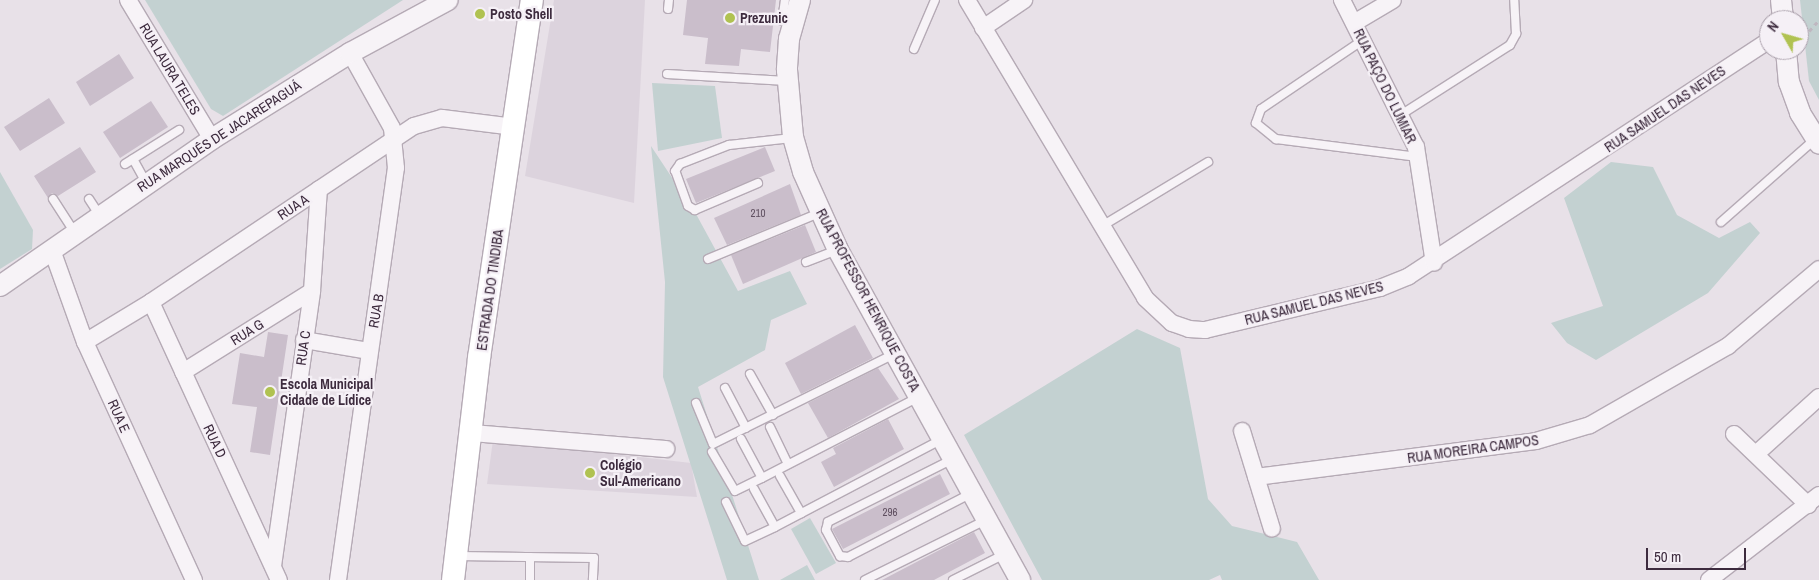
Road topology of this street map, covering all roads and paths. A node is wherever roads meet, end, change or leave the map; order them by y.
1 (128, 0) edge
2 (448, 0) edge
3 (532, 0) edge
4 (785, 0) edge
5 (800, 0) edge
6 (936, 0) edge
7 (967, 0) edge
8 (1024, 0) edge
9 (1342, 0) edge
10 (1393, 0) edge
11 (1514, 0) edge
12 (1819, 20) edge
13 (782, 21) dead end
14 (1354, 23) junction
15 (983, 28) junction
16 (1809, 31) edge
17 (1363, 40) junction
18 (1759, 47) edge
19 (914, 49) dead end
20 (350, 53) junction
21 (1787, 60) edge
22 (668, 74) dead end
23 (787, 81) junction
24 (1402, 114) junction
25 (514, 126) junction
26 (178, 130) dead end
27 (212, 138) junction
28 (395, 138) junction
29 (793, 138) junction
30 (1817, 141) edge
31 (1418, 157) junction
32 (1208, 162) dead end
33 (146, 182) junction
34 (758, 184) dead end
35 (319, 189) junction
36 (53, 199) dead end
37 (89, 199) dead end
38 (820, 213) junction
39 (100, 216) junction
40 (1721, 222) dead end
41 (1102, 226) junction
42 (75, 233) junction
43 (837, 248) junction
44 (52, 250) junction
45 (816, 253) dead end
46 (708, 258) dead end
47 (806, 262) dead end
48 (1434, 264) junction
49 (1819, 269) edge
50 (0, 286) edge
51 (312, 291) junction
52 (151, 302) junction
53 (304, 340) junction
54 (85, 342) junction
55 (369, 351) junction
56 (895, 354) junction
57 (183, 372) junction
58 (750, 374) dead end
59 (725, 388) dead end
60 (920, 397) junction
61 (1819, 398) edge
62 (696, 403) dead end
63 (772, 415) junction
64 (770, 427) dead end
65 (746, 428) junction
66 (1242, 431) dead end
67 (471, 433) junction
68 (1734, 434) dead end
69 (741, 439) dead end
70 (943, 439) junction
71 (666, 449) dead end
72 (712, 452) dead end
73 (1756, 454) junction
74 (954, 458) junction
75 (788, 464) junction
76 (780, 476) dead end
77 (1256, 477) junction
78 (762, 478) junction
79 (754, 489) dead end
80 (974, 492) junction
81 (1814, 500) edge
82 (726, 502) dead end
83 (801, 513) junction
84 (989, 518) junction
85 (775, 527) junction
86 (1272, 529) dead end
87 (1007, 553) junction
88 (458, 556) junction
89 (530, 557) junction
90 (276, 573) edge
91 (1016, 579) edge
92 (194, 580) edge
93 (338, 580) edge
94 (453, 580) edge
95 (530, 580) edge
96 (592, 580) edge
97 (865, 580) edge
98 (954, 580) edge
99 (1709, 580) edge

1 - 27 street, RUA LAURA TELES
2 - 20 street, RUA MARQUÊS DE JACAREPAGUÁ
3 - 25 main road, ESTRADA DO TINDIBA
4 - 13 lane
5 - 23 street, RUA PROFESSOR HENRIQUE COSTA
6 - 19 lane
7 - 15 street, RUA SAMUEL DAS NEVES
8 - 15 street
9 - 14 street, RUA PAÇO DO LUMIAR
10 - 14 street
11 - 24 lane
12 - 16 path
14 - 17 street, RUA PAÇO DO LUMIAR
15 - 41 street, RUA SAMUEL DAS NEVES
17 - 24 street, RUA PAÇO DO LUMIAR
17 - 31 lane
18 - 48 street, RUA SAMUEL DAS NEVES
20 - 27 street, RUA MARQUÊS DE JACAREPAGUÁ
20 - 28 street
21 - 30 street
22 - 23 lane
23 - 29 street, RUA PROFESSOR HENRIQUE COSTA
24 - 31 street, RUA PAÇO DO LUMIAR
25 - 28 street, RUA A
25 - 67 main road, ESTRADA DO TINDIBA
26 - 33 lane
27 - 33 street, RUA MARQUÊS DE JACAREPAGUÁ
28 - 35 street, RUA A
28 - 55 street, RUA B
29 - 34 lane
29 - 38 street, RUA PROFESSOR HENRIQUE COSTA
30 - 40 lane
31 - 48 street, RUA PAÇO DO LUMIAR
32 - 41 lane
33 - 39 street, RUA MARQUÊS DE JACAREPAGUÁ
35 - 51 street, RUA C
35 - 52 street, RUA A
36 - 42 lane
37 - 39 lane
38 - 43 street, RUA PROFESSOR HENRIQUE COSTA
38 - 46 lane
39 - 42 street, RUA MARQUÊS DE JACAREPAGUÁ
41 - 48 street, RUA SAMUEL DAS NEVES
42 - 44 street, RUA MARQUÊS DE JACAREPAGUÁ
43 - 45 lane
43 - 47 lane
43 - 56 street, RUA PROFESSOR HENRIQUE COSTA
44 - 50 street, RUA MARQUÊS DE JACAREPAGUÁ
44 - 54 street, RUA E
49 - 77 street, RUA MOREIRA CAMPOS
51 - 53 street, RUA C
51 - 57 street, RUA G
52 - 54 street, RUA A
52 - 57 street, RUA D
53 - 55 street
53 - 90 street, RUA C
54 - 92 street, RUA E
55 - 93 street, RUA B
56 - 60 street, RUA PROFESSOR HENRIQUE COSTA
56 - 63 lane
57 - 90 street, RUA D
58 - 63 lane
59 - 65 lane
60 - 70 street, RUA PROFESSOR HENRIQUE COSTA
60 - 75 lane
61 - 73 street
62 - 65 lane
63 - 65 lane
64 - 75 lane
66 - 77 street
67 - 71 street
67 - 88 main road, ESTRADA DO TINDIBA
68 - 73 street
69 - 78 lane
70 - 74 street, RUA PROFESSOR HENRIQUE COSTA
70 - 83 lane
72 - 78 lane
73 - 81 street
74 - 80 street, RUA PROFESSOR HENRIQUE COSTA
74 - 80 lane
75 - 78 lane
76 - 83 lane
77 - 86 street
79 - 85 lane
80 - 84 street, RUA PROFESSOR HENRIQUE COSTA
81 - 99 street
82 - 85 lane
83 - 85 lane
84 - 87 street, RUA PROFESSOR HENRIQUE COSTA
84 - 97 lane
87 - 91 street, RUA PROFESSOR HENRIQUE COSTA
87 - 98 lane
88 - 89 lane
88 - 94 main road, ESTRADA DO TINDIBA
89 - 95 lane
89 - 96 lane

